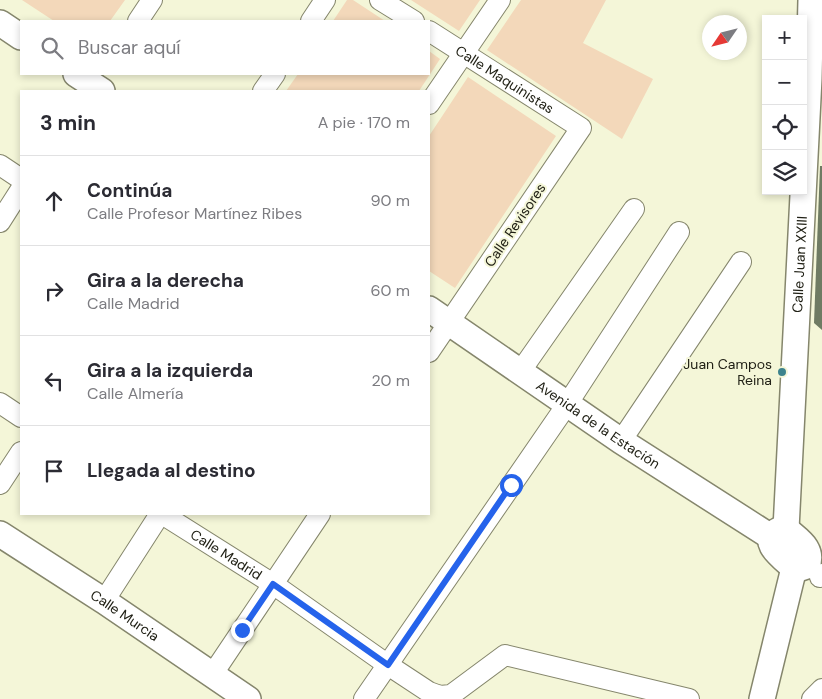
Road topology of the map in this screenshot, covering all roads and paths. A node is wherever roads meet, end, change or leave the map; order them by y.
1 (152, 0) edge
2 (325, 0) edge
3 (380, 0) edge
4 (500, 0) edge
5 (811, 0) edge
6 (139, 20) edge
7 (311, 20) edge
8 (412, 20) edge
9 (0, 23) edge
10 (430, 32) edge
11 (20, 36) edge
12 (464, 53) junction
13 (274, 75) edge
14 (264, 90) edge
15 (430, 103) edge
16 (581, 128) joint
17 (0, 165) edge
18 (20, 179) edge
19 (20, 191) edge
20 (634, 209) dead end
21 (0, 222) edge
22 (679, 232) dead end
23 (741, 262) dead end
24 (439, 316) edge
25 (430, 348) edge
26 (520, 372) junction
27 (0, 403) edge
28 (568, 404) junction
29 (20, 416) edge
30 (622, 441) junction
31 (20, 454) edge
32 (0, 484) edge
33 (160, 515) edge
34 (163, 515) edge
35 (319, 515) edge
36 (778, 533) junction
37 (0, 534) edge
38 (813, 573) edge
39 (273, 584) junction
40 (104, 601) junction
41 (388, 665) junction
42 (212, 675) junction
43 (822, 689) edge
44 (248, 699) edge
45 (364, 699) edge
46 (689, 699) edge
47 (762, 699) edge
48 (812, 699) edge

1 - 6 street
2 - 7 street
3 - 8 street
4 - 12 street
5 - 36 street, Calle Juan XXIII
9 - 11 street
10 - 12 street, Calle Maquinistas
12 - 15 street
12 - 16 street, Calle Maquinistas
13 - 14 street
16 - 24 street, Calle Revisores
17 - 18 street
19 - 21 street
20 - 26 street
22 - 28 street
23 - 30 street
24 - 25 street, Calle Revisores
24 - 26 street, Avenida de la Estación
26 - 28 street, Avenida de la Estación
27 - 29 street
28 - 30 street, Avenida de la Estación
28 - 41 street
30 - 36 street, Avenida de la Estación
31 - 32 street
33 - 40 street
34 - 39 street, Calle Madrid
35 - 39 street
36 - 38 street
37 - 40 street, Calle Murcia
38 - 47 street
39 - 41 street, Calle Madrid
39 - 42 street
40 - 42 street, Calle Murcia
41 - 45 street
41 - 46 street, Calle Madrid
42 - 44 street, Calle Murcia
43 - 48 street

